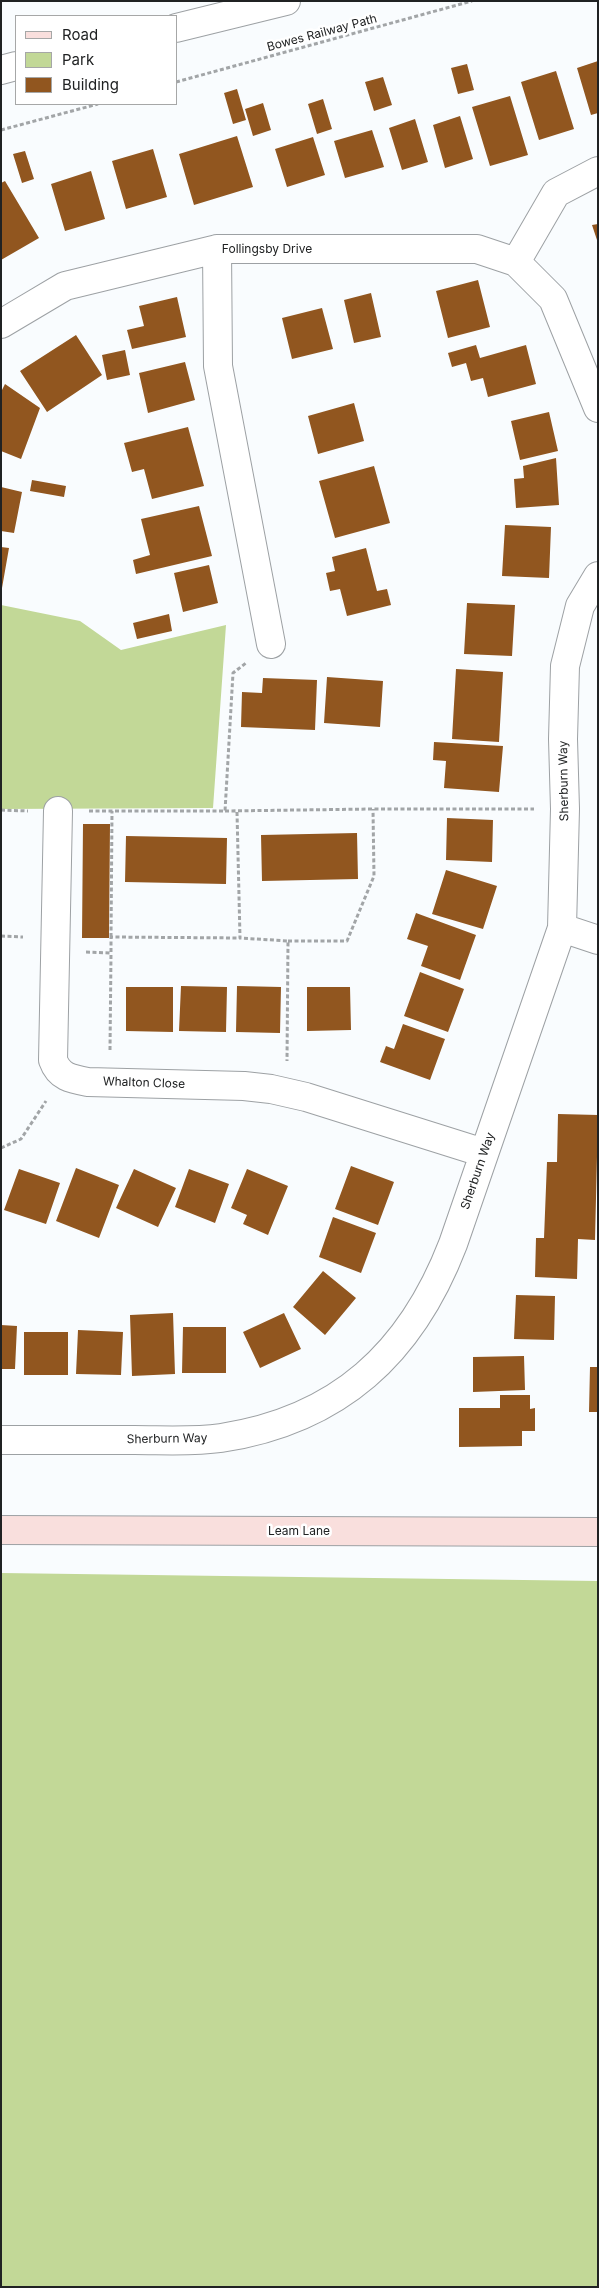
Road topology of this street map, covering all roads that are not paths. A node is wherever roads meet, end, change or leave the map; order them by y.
1 (286, 1) edge
2 (178, 28) edge
3 (15, 66) edge
4 (1, 70) edge
5 (598, 171) edge
6 (217, 249) junction
7 (516, 262) junction
8 (1, 324) edge
9 (598, 408) edge
10 (598, 576) edge
11 (271, 644) road end
12 (58, 811) road end
13 (562, 928) junction
14 (598, 940) edge
15 (484, 1153) junction
16 (1, 1440) edge
17 (1, 1530) edge
18 (598, 1532) edge

1 - 2 street
3 - 4 street
5 - 7 street
6 - 7 street, Follingsby Drive
6 - 8 street, Follingsby Drive
6 - 11 street
7 - 9 street, Follingsby Drive
10 - 13 street, Sherburn Way
12 - 15 street, Whalton Close
13 - 14 street
13 - 15 street, Sherburn Way
15 - 16 street, Sherburn Way
17 - 18 main road, Leam Lane

